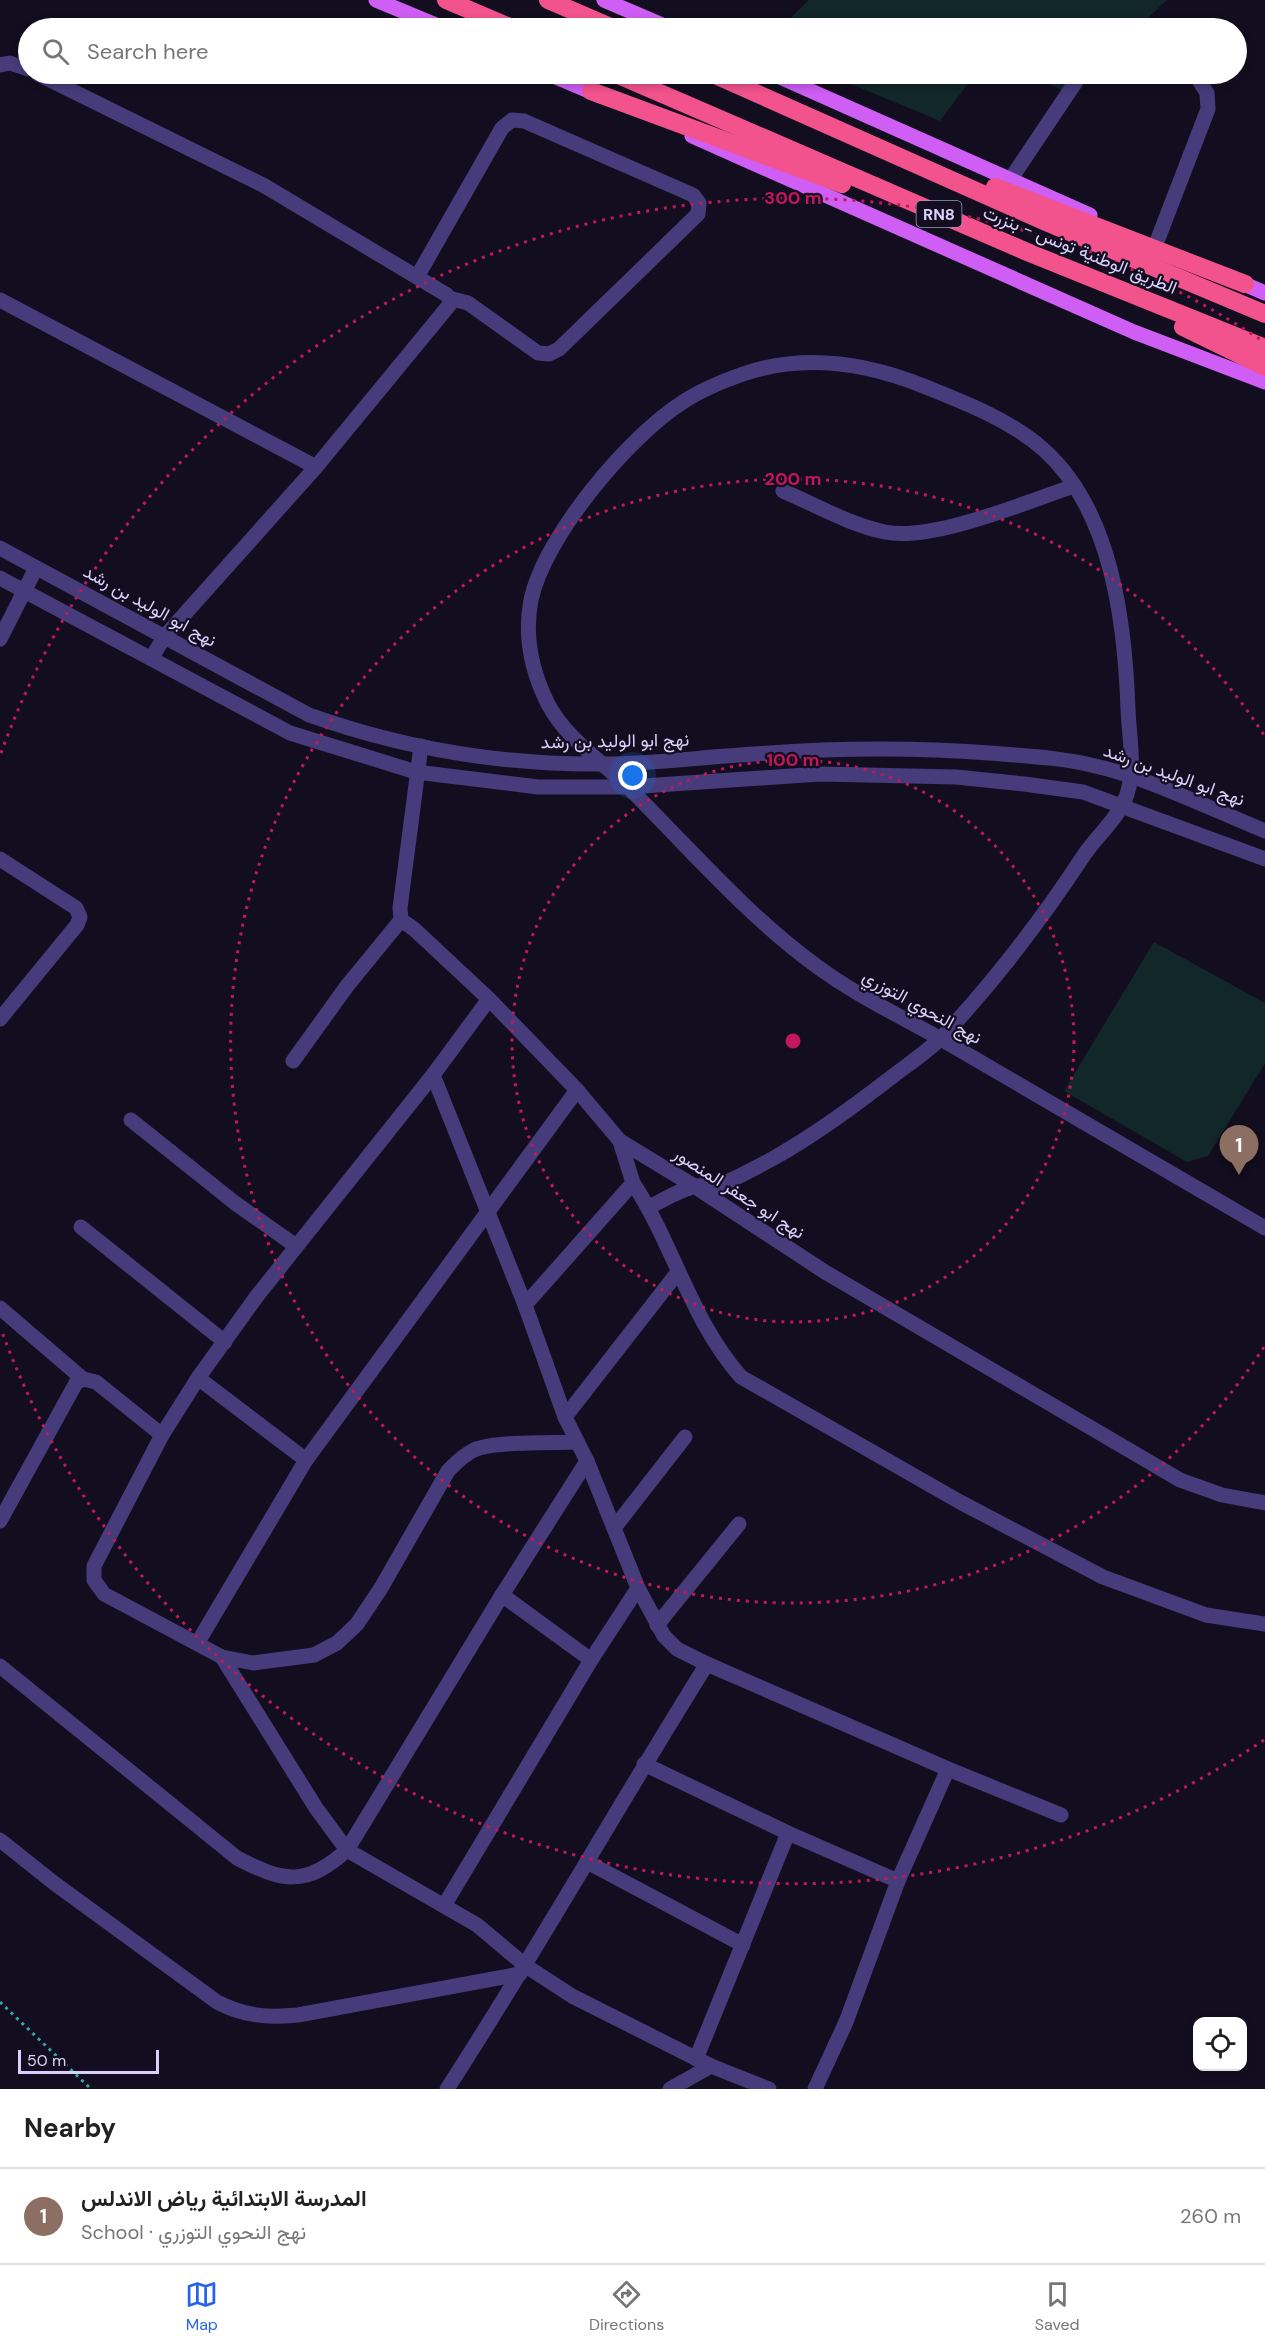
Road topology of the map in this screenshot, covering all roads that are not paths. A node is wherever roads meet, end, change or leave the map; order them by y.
1 (376, 0) edge
2 (446, 0) edge
3 (548, 0) edge
4 (556, 0) edge
5 (604, 0) edge
6 (419, 18) edge
7 (488, 18) edge
8 (590, 18) edge
9 (593, 18) edge
10 (646, 18) edge
11 (0, 65) edge
12 (18, 66) edge
13 (58, 84) edge
14 (574, 84) edge
15 (639, 84) edge
16 (736, 84) edge
17 (794, 84) edge
18 (1074, 84) edge
19 (1201, 84) edge
20 (591, 91) junction
21 (776, 102) junction
22 (1010, 180) junction
23 (1156, 244) junction
24 (1032, 254) junction
25 (1050, 261) junction
26 (417, 277) junction
27 (1245, 284) junction
28 (1265, 293) edge
29 (449, 298) junction
30 (0, 300) edge
31 (1265, 314) edge
32 (1265, 348) edge
33 (1265, 367) edge
34 (1265, 382) edge
35 (316, 467) junction
36 (1074, 486) junction
37 (783, 491) dead end
38 (0, 548) edge
39 (36, 568) junction
40 (0, 578) edge
41 (24, 591) junction
42 (165, 636) junction
43 (0, 639) edge
44 (152, 657) junction
45 (421, 746) junction
46 (603, 764) junction
47 (416, 772) junction
48 (1131, 777) junction
49 (628, 787) junction
50 (1123, 805) junction
51 (1265, 831) edge
52 (0, 859) edge
53 (1265, 859) edge
54 (401, 920) junction
55 (489, 999) junction
56 (0, 1019) edge
57 (941, 1039) junction
58 (293, 1061) dead end
59 (433, 1075) junction
60 (577, 1090) junction
61 (131, 1120) dead end
62 (620, 1141) junction
63 (633, 1183) junction
64 (694, 1186) junction
65 (649, 1207) junction
66 (486, 1214) junction
67 (81, 1227) dead end
68 (1265, 1228) edge
69 (296, 1246) junction
70 (678, 1272) junction
71 (525, 1305) junction
72 (0, 1308) edge
73 (225, 1342) junction
74 (198, 1378) junction
75 (83, 1379) junction
76 (565, 1417) junction
77 (162, 1435) junction
78 (685, 1437) dead end
79 (577, 1442) junction
80 (306, 1460) junction
81 (587, 1461) junction
82 (1265, 1503) edge
83 (0, 1521) edge
84 (739, 1524) dead end
85 (614, 1528) junction
86 (638, 1588) junction
87 (501, 1595) junction
88 (1265, 1624) edge
89 (657, 1625) junction
90 (198, 1642) junction
91 (222, 1657) junction
92 (591, 1659) junction
93 (707, 1664) junction
94 (0, 1666) edge
95 (644, 1764) junction
96 (948, 1769) junction
97 (1061, 1815) dead end
98 (788, 1833) junction
99 (0, 1840) edge
100 (347, 1850) junction
101 (589, 1863) junction
102 (897, 1881) junction
103 (445, 1904) junction
104 (743, 1945) junction
105 (523, 1970) junction
106 (696, 2059) junction
107 (711, 2066) junction
108 (447, 2089) edge
109 (670, 2089) edge
110 (769, 2089) edge
111 (815, 2089) edge

1 - 6 main road
2 - 7 highway
3 - 8 highway
4 - 9 highway
5 - 10 main road
11 - 12 street
13 - 26 street
14 - 20 main road
15 - 24 highway, الطريق الوطنية تونس - بنزرت / RN8
16 - 21 highway, الطريق الوطنية تونس - بنزرت / RN8
17 - 22 main road
18 - 22 street
19 - 23 street
20 - 24 highway, RN8
20 - 34 main road
21 - 27 highway, RN8
21 - 31 highway, الطريق الوطنية تونس - بنزرت / RN8
22 - 23 main road
23 - 27 main road
24 - 25 highway, الطريق الوطنية تونس - بنزرت / RN8
25 - 32 highway, الطريق الوطنية تونس - بنزرت / RN8
25 - 33 highway
26 - 29 street
26 - 29 street
27 - 28 main road
29 - 35 street
30 - 35 street
35 - 42 street
36 - 37 street
36 - 46 street, نهج النحوي التوزري
36 - 48 street, نهج النحوي التوزري
38 - 39 street, نهج ابو الوليد بن رشد
39 - 41 street
39 - 42 street, نهج ابو الوليد بن رشد
40 - 41 street
41 - 43 street
41 - 44 street
42 - 44 street
42 - 45 street, نهج ابو الوليد بن رشد
44 - 47 street
45 - 46 street, نهج ابو الوليد بن رشد
45 - 47 street
46 - 48 street, نهج ابو الوليد بن رشد
46 - 49 street, نهج النحوي التوزري
47 - 49 street
47 - 54 street
48 - 50 street, نهج النحوي التوزري
48 - 51 street, نهج ابو الوليد بن رشد
49 - 50 street
49 - 57 street, نهج النحوي التوزري
50 - 53 street
50 - 57 street
52 - 56 street
54 - 55 street, نهج ابو جعفر المنصور
54 - 58 street
55 - 59 street
55 - 60 street, نهج ابو جعفر المنصور
57 - 64 street
57 - 68 street, نهج النحوي التوزري
59 - 66 street
59 - 69 street
60 - 62 street, نهج ابو جعفر المنصور
60 - 66 street
61 - 69 street
62 - 63 street
62 - 64 street, نهج ابو جعفر المنصور
63 - 65 street
63 - 71 street
64 - 65 street
64 - 82 street, نهج ابو جعفر المنصور
65 - 70 street
66 - 71 street
66 - 80 street
67 - 73 street
69 - 73 street
70 - 76 street
70 - 88 street
71 - 76 street
72 - 75 street
73 - 74 street
74 - 77 street
74 - 80 street
75 - 77 street
75 - 83 street
76 - 79 street
77 - 90 street
78 - 85 street
79 - 81 street
79 - 91 street
80 - 90 street
81 - 85 street
81 - 87 street
84 - 89 street
85 - 86 street
86 - 89 street
86 - 92 street
87 - 92 street
87 - 100 street
89 - 93 street
90 - 91 street
91 - 100 street
92 - 103 street
93 - 95 street
93 - 96 street
94 - 100 street
95 - 98 street
95 - 101 street
96 - 97 street
96 - 102 street
98 - 102 street
98 - 104 street
99 - 105 street
100 - 103 street
101 - 104 street
101 - 105 street
102 - 111 street
103 - 105 street
104 - 106 street
105 - 106 street
105 - 108 street
106 - 107 street
107 - 109 street
107 - 110 street

